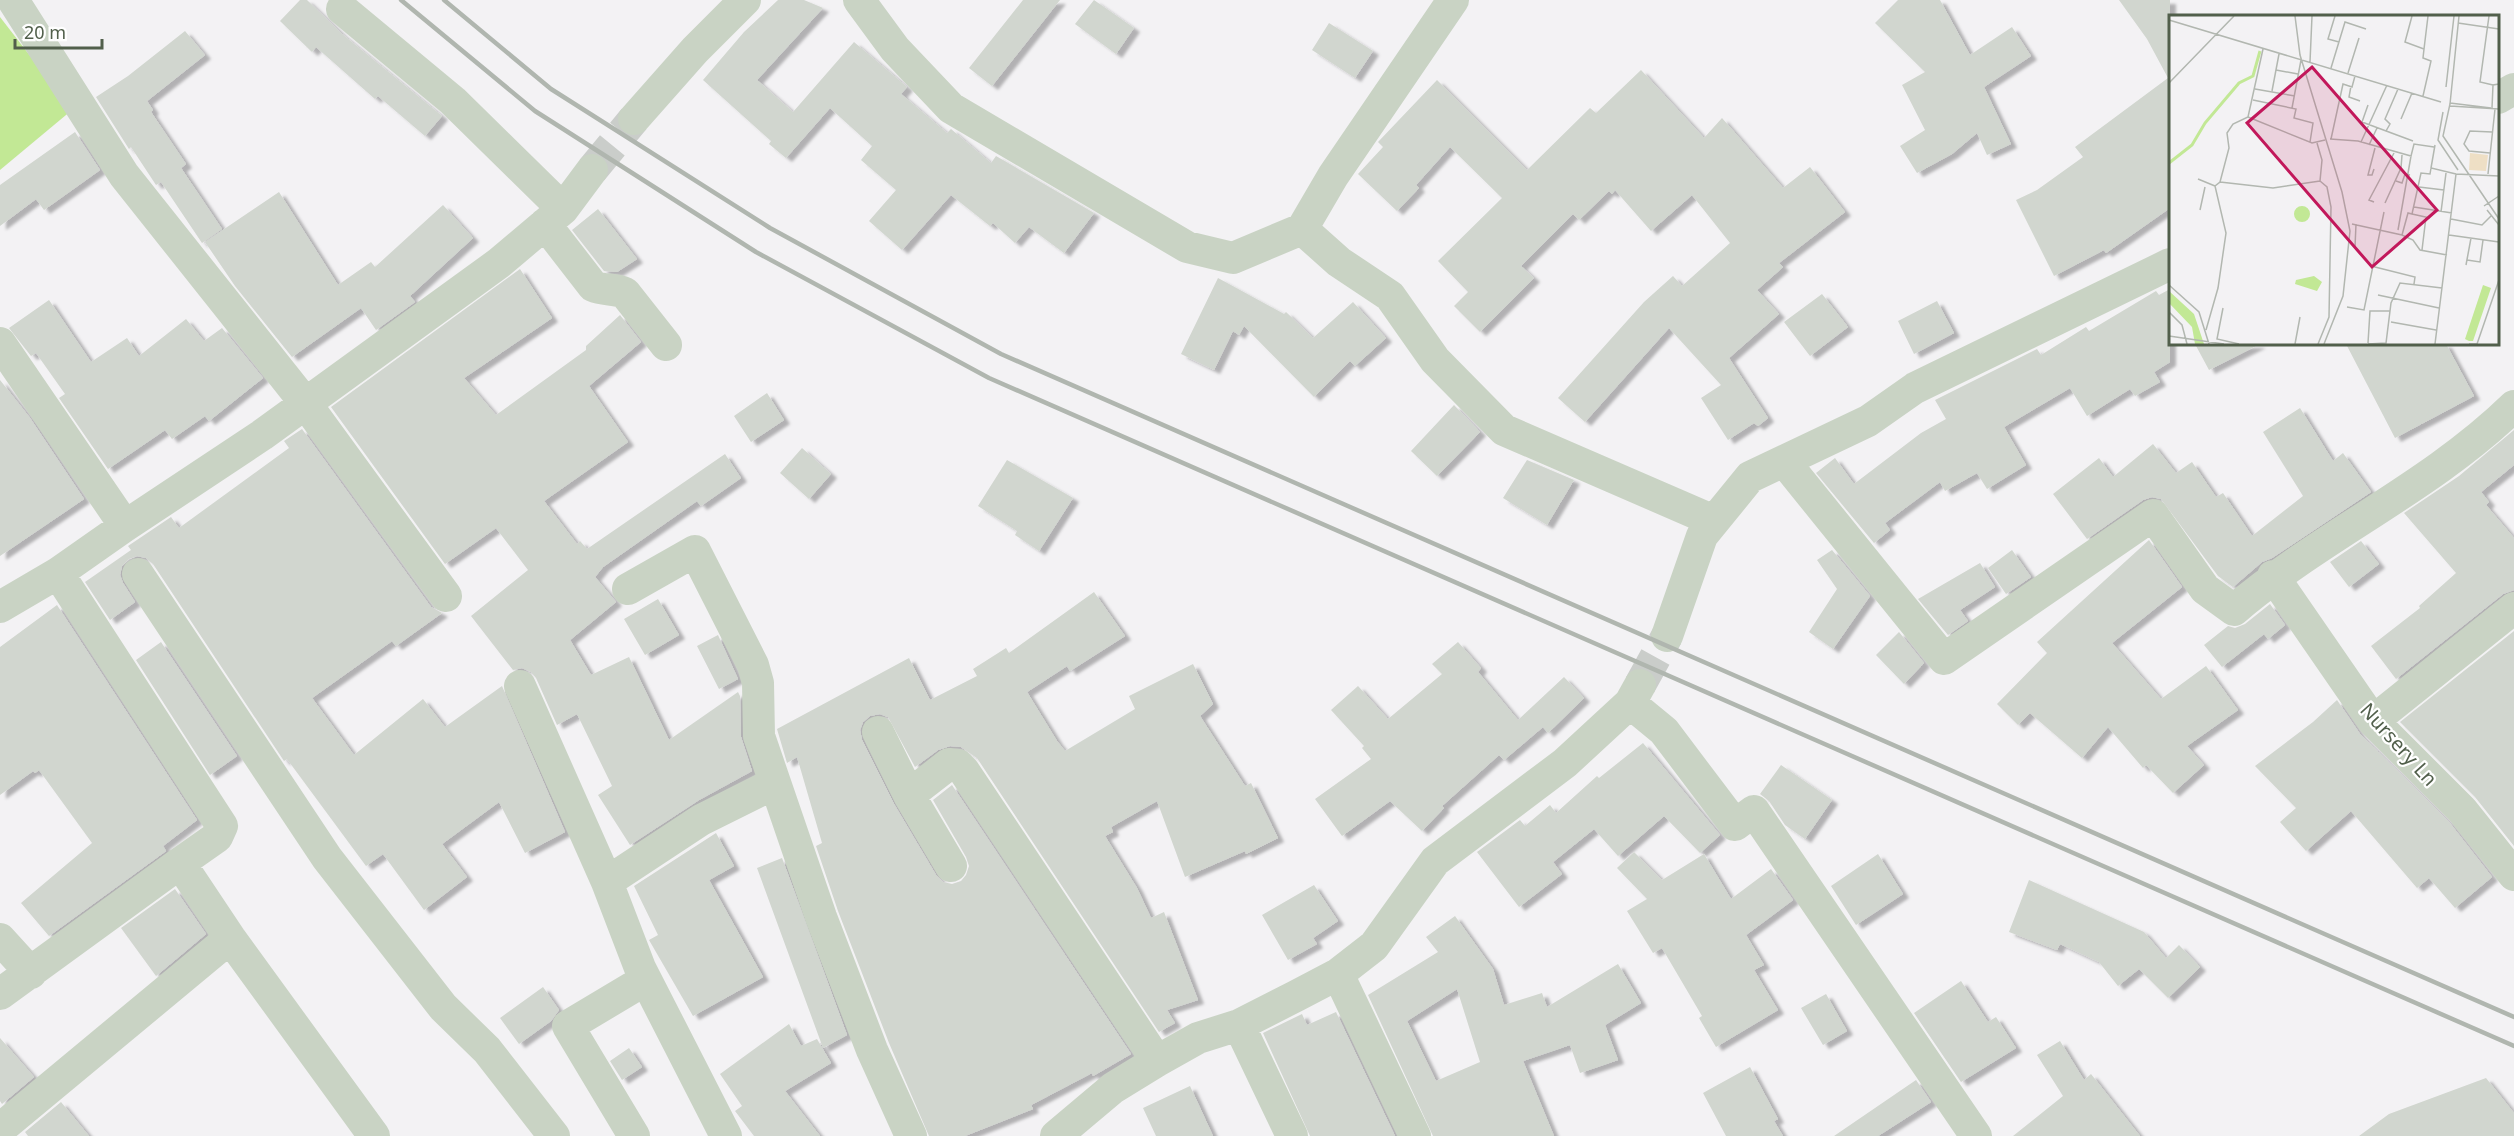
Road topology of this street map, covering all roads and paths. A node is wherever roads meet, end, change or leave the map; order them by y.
1 (5, 0) edge
2 (13, 0) edge
3 (745, 0) edge
4 (859, 0) edge
5 (1453, 0) edge
6 (0, 3) edge
7 (342, 9) dead end
8 (2514, 89) edge
9 (2499, 97) edge
10 (634, 119) tunnel mouth
11 (592, 170) tunnel mouth
12 (554, 216) junction
13 (1302, 229) junction
14 (2169, 264) edge
15 (0, 343) edge
16 (666, 345) dead end
17 (306, 404) junction
18 (2514, 406) edge
19 (1784, 461) junction
20 (1714, 521) junction
21 (124, 526) junction
22 (58, 573) junction
23 (138, 574) dead end
24 (2273, 576) junction
25 (628, 589) dead end
26 (447, 596) dead end
27 (0, 607) edge
28 (2514, 608) edge
29 (1667, 636) tunnel mouth
30 (520, 686) dead end
31 (2373, 721) junction
32 (878, 732) dead end
33 (775, 783) junction
34 (909, 795) junction
35 (180, 863) junction
36 (951, 866) dead end
37 (2514, 875) edge
38 (607, 882) junction
39 (230, 938) junction
40 (0, 939) edge
41 (31, 972) junction
42 (1338, 974) junction
43 (645, 980) junction
44 (0, 994) edge
45 (1239, 1025) junction
46 (1157, 1061) junction
47 (0, 1129) edge
48 (374, 1136) edge
49 (554, 1136) edge
50 (634, 1136) edge
51 (726, 1136) edge
52 (911, 1136) edge
53 (1056, 1136) edge
54 (1292, 1136) edge
55 (1415, 1136) edge
56 (1976, 1136) edge

1 - 6 street
2 - 17 street
3 - 10 street
4 - 13 street
5 - 13 street
7 - 12 street
8 - 9 street
11 - 12 street
12 - 16 street
12 - 17 street
13 - 20 street
14 - 19 street
15 - 21 street
17 - 21 street
17 - 26 street
18 - 24 street
19 - 20 street
19 - 24 street
20 - 29 street
21 - 22 street
22 - 27 street
22 - 35 street
23 - 49 street
24 - 31 street, Nursery Ln
25 - 33 street
28 - 31 street
30 - 38 street
31 - 37 street, Nursery Ln
32 - 34 street
33 - 38 street
33 - 52 street
34 - 36 street
34 - 46 street
35 - 39 street
35 - 41 street
38 - 43 street
39 - 47 street
39 - 48 street
40 - 41 street
41 - 44 street
42 - 45 street
42 - 55 street
42 - 56 street
43 - 50 street
43 - 51 street
45 - 46 street
45 - 54 street
46 - 53 street

